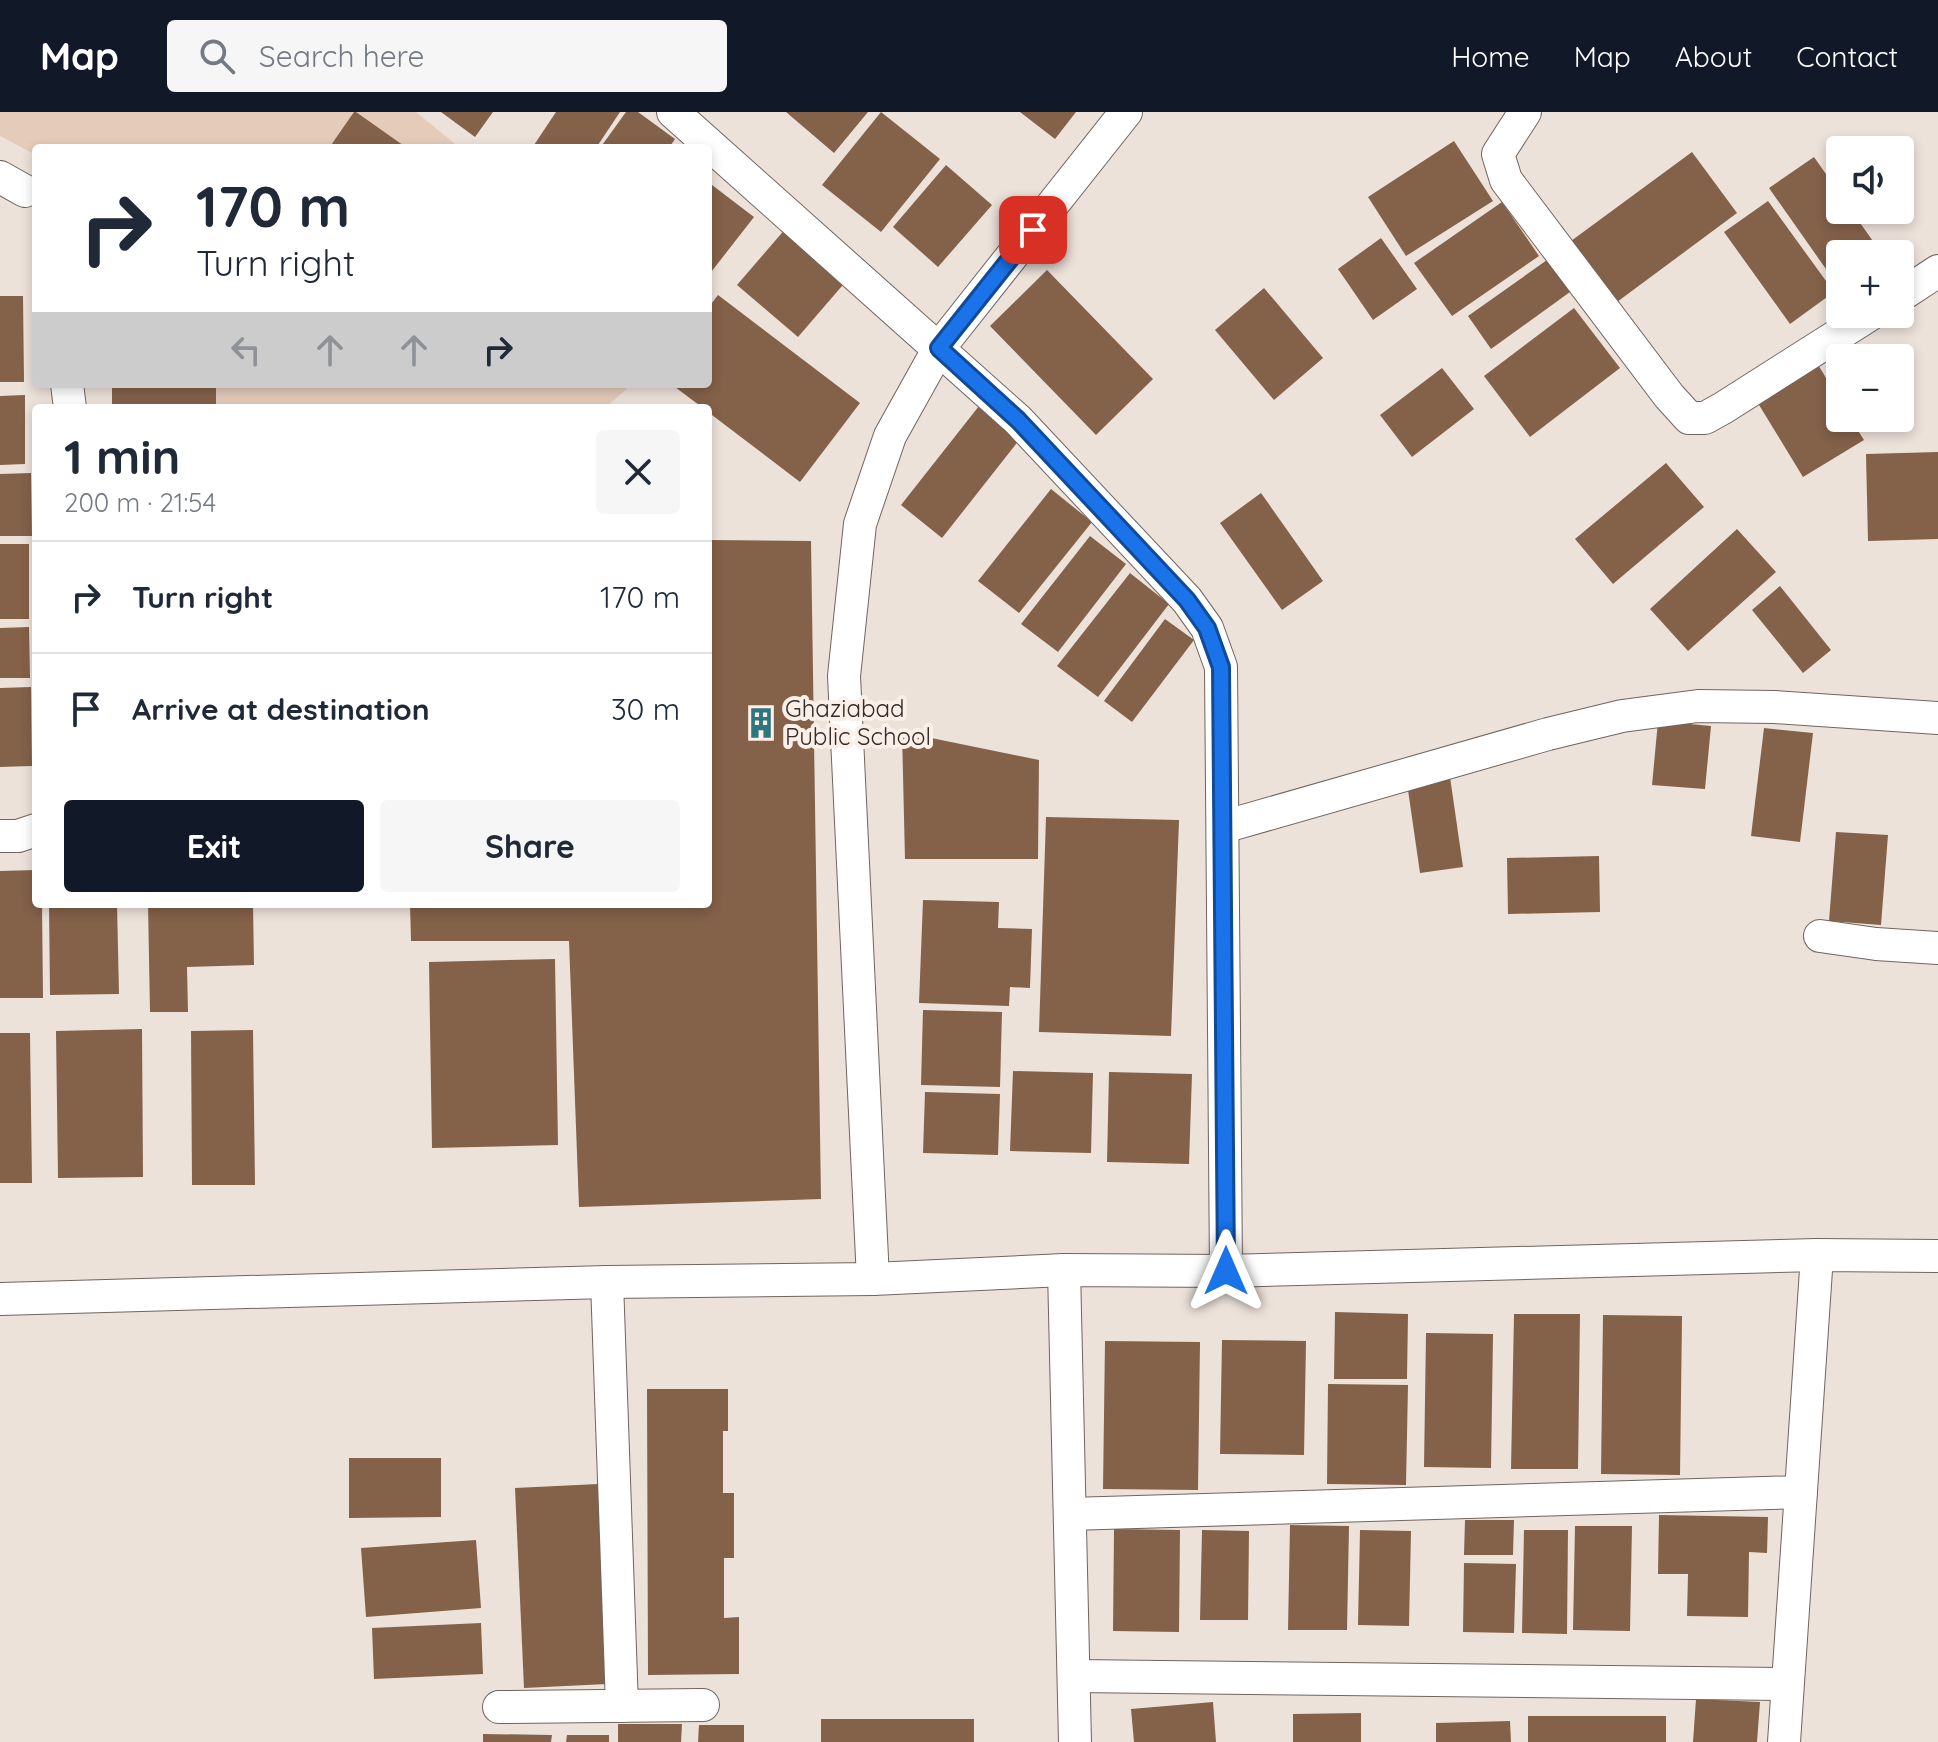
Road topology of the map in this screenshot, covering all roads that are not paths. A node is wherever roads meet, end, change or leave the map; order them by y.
1 (1126, 112) edge
2 (1525, 112) edge
3 (688, 117) edge
4 (1938, 271) edge
5 (1914, 287) edge
6 (1849, 328) edge
7 (939, 348) junction
8 (1938, 718) edge
9 (1223, 827) junction
10 (32, 831) edge
11 (0, 836) edge
12 (1820, 936) dead end
13 (1938, 948) edge
14 (1817, 1255) junction
15 (1938, 1256) edge
16 (1064, 1270) junction
17 (1226, 1271) junction
18 (873, 1279) junction
19 (607, 1282) junction
20 (0, 1299) edge
21 (1801, 1492) junction
22 (1070, 1514) junction
23 (1074, 1676) junction
24 (1787, 1684) junction
25 (703, 1705) dead end
26 (622, 1706) junction
27 (499, 1707) dead end
28 (1075, 1742) edge
29 (1784, 1742) edge

1 - 7 street
2 - 6 street
3 - 7 street
4 - 5 street
7 - 9 street
7 - 18 street
8 - 9 street
9 - 17 street
10 - 11 street
12 - 13 street
14 - 15 street
14 - 17 street
14 - 21 street
16 - 17 street
16 - 18 street
16 - 22 street
18 - 19 street
19 - 20 street
19 - 26 street
21 - 22 street
21 - 24 street
22 - 23 street
23 - 24 street
23 - 28 street
24 - 29 street
25 - 26 street
26 - 27 street

